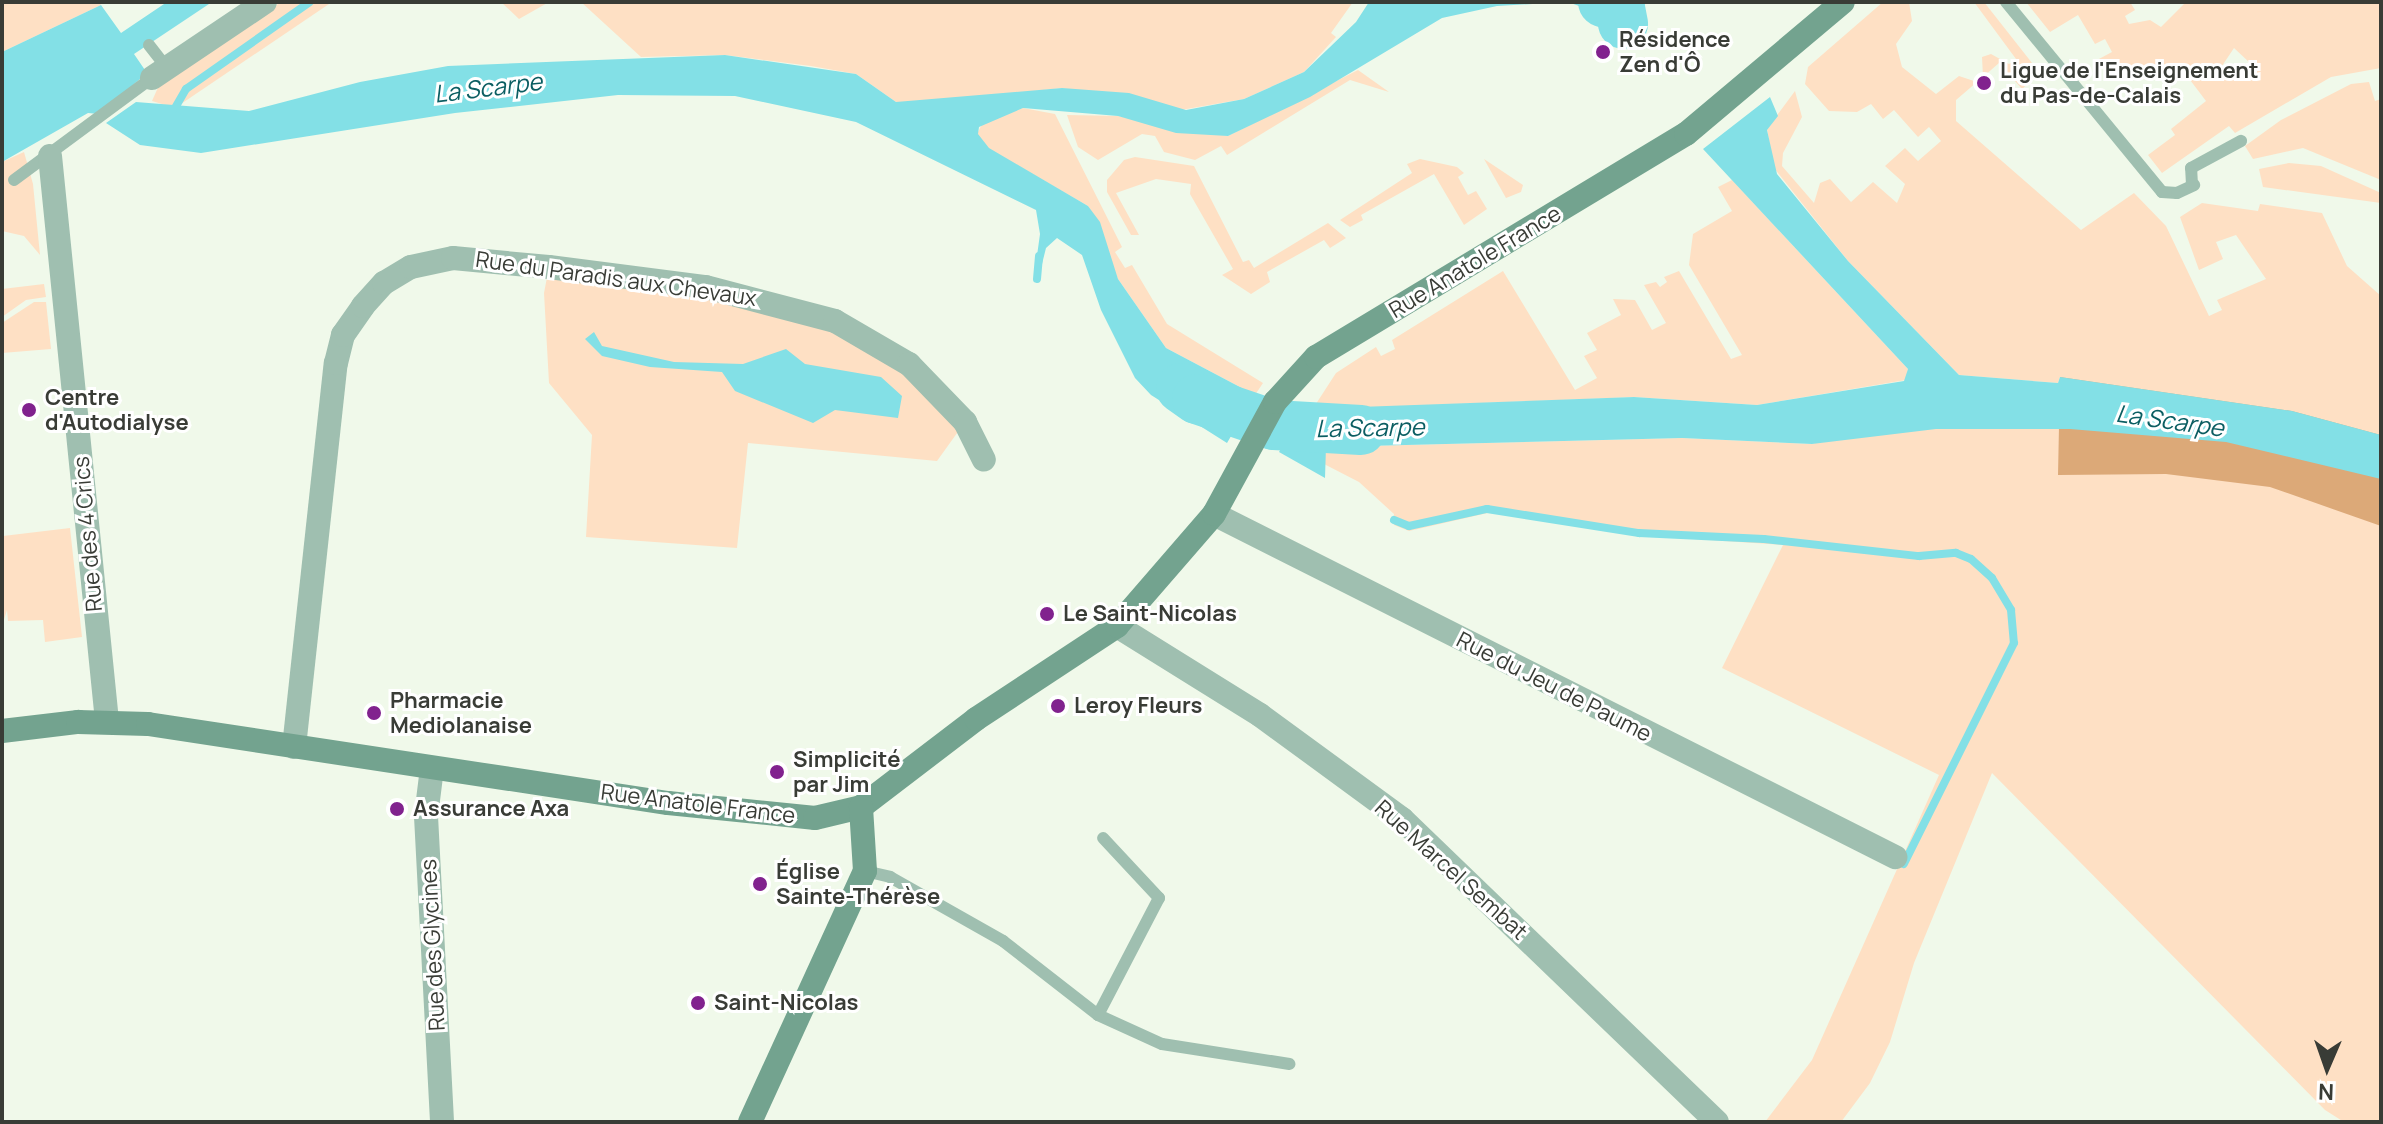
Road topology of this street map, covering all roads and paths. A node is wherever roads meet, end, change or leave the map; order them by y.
1 (265, 2) edge
2 (1843, 2) edge
3 (2006, 2) edge
4 (149, 45) dead end
5 (153, 79) junction
6 (2241, 141) dead end
7 (50, 156) junction
8 (14, 180) dead end
9 (984, 460) dead end
10 (1214, 514) junction
11 (1117, 626) junction
12 (107, 721) junction
13 (2, 731) edge
14 (294, 747) junction
15 (432, 768) junction
16 (861, 807) junction
17 (1103, 838) dead end
18 (1895, 857) dead end
19 (865, 871) junction
20 (1098, 1015) junction
21 (1289, 1064) dead end
22 (442, 1122) edge
23 (750, 1122) edge
24 (1717, 1122) edge

1 - 5 street
2 - 10 main road, Rue Anatole France
3 - 6 lane
4 - 5 lane
5 - 7 lane
7 - 8 lane
7 - 12 street, Rue des 4 Crics
9 - 14 street, Rue du Paradis aux Chevaux
10 - 11 main road, Rue Anatole France
10 - 18 street, Rue du Jeu de Paume
11 - 16 main road, Rue Anatole France
11 - 24 street, Rue Marcel Sembat
12 - 13 main road, Rue Anatole France
12 - 14 main road, Rue Anatole France
14 - 15 main road, Rue Anatole France
15 - 16 main road, Rue Anatole France
15 - 22 street, Rue des Glycines
16 - 19 main road
17 - 20 lane
19 - 20 lane
19 - 23 main road
20 - 21 lane

